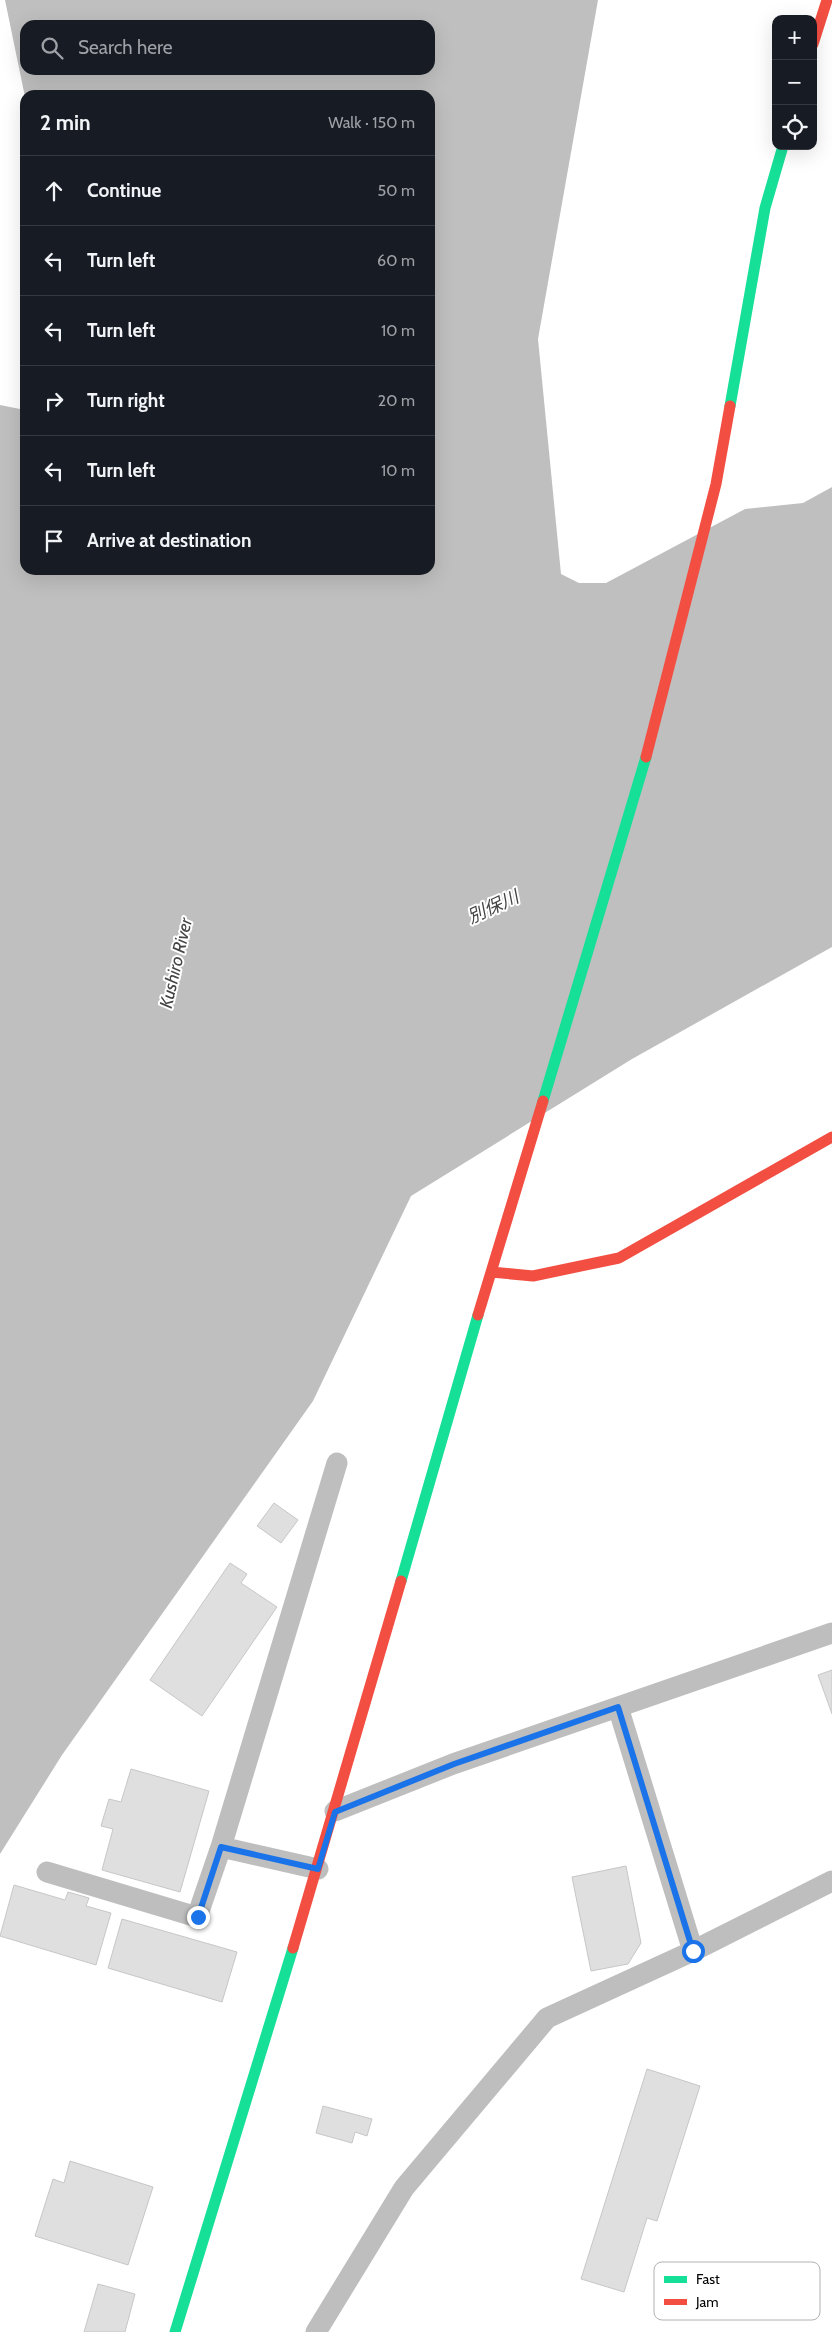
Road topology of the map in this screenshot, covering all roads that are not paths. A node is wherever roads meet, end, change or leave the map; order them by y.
1 (824, 1) edge
2 (817, 28) edge
3 (782, 150) edge
4 (832, 1137) edge
5 (491, 1272) junction
6 (336, 1463) dead end
7 (832, 1633) edge
8 (618, 1707) junction
9 (335, 1812) junction
10 (221, 1847) junction
11 (318, 1869) junction
12 (47, 1872) dead end
13 (832, 1881) edge
14 (693, 1951) junction
15 (179, 2331) edge
16 (316, 2332) edge

1 - 2 street
3 - 5 street
4 - 5 street
5 - 9 street
6 - 10 lane
7 - 8 lane
8 - 9 lane
8 - 14 lane
9 - 11 street
10 - 11 lane
10 - 12 lane
11 - 15 street
13 - 14 lane
14 - 16 lane

